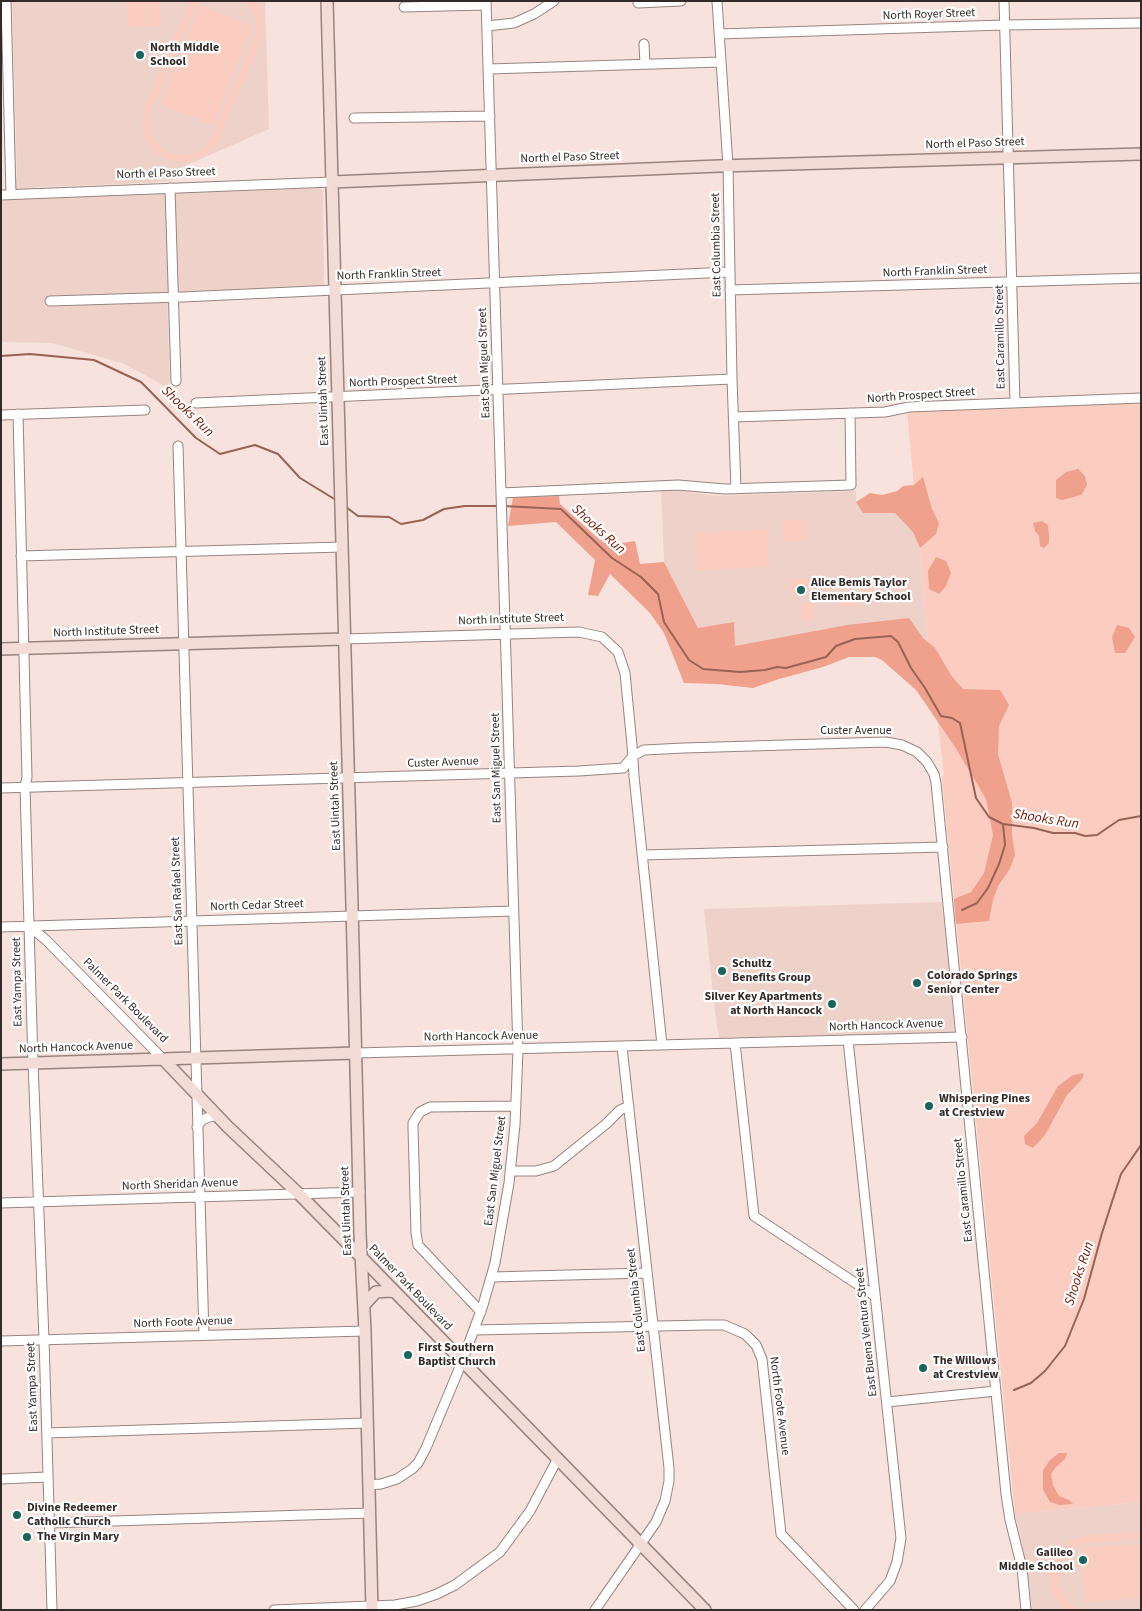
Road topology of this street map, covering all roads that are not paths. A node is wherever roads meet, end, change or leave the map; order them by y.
1 (6, 1) edge
2 (327, 1) edge
3 (554, 1) edge
4 (679, 1) edge
5 (717, 1) edge
6 (1004, 1) edge
7 (486, 3) edge
8 (638, 3) dead end
9 (404, 7) dead end
10 (1141, 23) edge
11 (1004, 25) junction
12 (487, 26) junction
13 (719, 34) junction
14 (644, 44) dead end
15 (4, 54) edge
16 (721, 62) junction
17 (645, 64) junction
18 (488, 69) junction
19 (490, 116) junction
20 (354, 118) dead end
21 (1141, 154) edge
22 (1008, 157) junction
23 (728, 166) junction
24 (492, 174) junction
25 (332, 182) junction
26 (170, 188) junction
27 (11, 194) junction
28 (1, 195) edge
29 (729, 272) junction
30 (1141, 278) edge
31 (1012, 282) junction
32 (495, 283) junction
33 (334, 290) junction
34 (730, 290) junction
35 (173, 297) junction
36 (50, 301) dead end
37 (732, 379) junction
38 (176, 381) dead end
39 (498, 390) junction
40 (337, 397) junction
41 (1141, 398) edge
42 (196, 403) dead end
43 (1015, 403) junction
44 (145, 410) dead end
45 (850, 413) junction
46 (18, 414) junction
47 (1, 415) edge
48 (734, 418) junction
49 (178, 446) dead end
50 (736, 488) junction
51 (501, 497) junction
52 (342, 541) junction
53 (181, 552) junction
54 (21, 556) junction
55 (506, 635) junction
56 (344, 639) junction
57 (184, 643) junction
58 (1, 648) edge
59 (23, 648) junction
60 (633, 756) junction
61 (930, 767) joint
62 (510, 773) junction
63 (349, 778) junction
64 (187, 783) junction
65 (25, 787) junction
66 (1, 788) edge
67 (943, 847) junction
68 (642, 855) junction
69 (513, 911) junction
70 (353, 916) junction
71 (191, 920) junction
72 (29, 926) junction
73 (1, 927) edge
74 (962, 1037) junction
75 (848, 1040) junction
76 (735, 1043) junction
77 (662, 1045) junction
78 (622, 1047) junction
79 (518, 1050) junction
80 (356, 1053) junction
81 (195, 1058) junction
82 (163, 1059) junction
83 (32, 1063) junction
84 (1, 1064) edge
85 (196, 1095) junction
86 (516, 1106) junction
87 (629, 1106) junction
88 (218, 1117) junction
89 (197, 1126) junction
90 (510, 1171) junction
91 (360, 1192) junction
92 (299, 1194) junction
93 (199, 1197) junction
94 (39, 1202) junction
95 (1, 1203) edge
96 (362, 1258) junction
97 (647, 1273) junction
98 (491, 1277) junction
99 (395, 1292) junction
100 (875, 1296) junction
101 (364, 1305) junction
102 (481, 1312) junction
103 (653, 1326) junction
104 (475, 1330) junction
105 (365, 1331) junction
106 (204, 1335) junction
107 (44, 1340) junction
108 (1, 1341) edge
109 (462, 1362) junction
110 (996, 1391) junction
111 (887, 1402) junction
112 (367, 1423) junction
113 (47, 1433) junction
114 (557, 1460) junction
115 (48, 1477) junction
116 (1, 1479) edge
117 (369, 1485) junction
118 (370, 1514) junction
119 (49, 1523) junction
120 (641, 1545) junction
121 (372, 1608) edge
122 (52, 1610) edge
123 (274, 1610) edge
124 (595, 1610) edge
125 (705, 1610) edge
126 (854, 1610) edge
127 (865, 1610) edge
128 (1026, 1610) edge

1 - 15 street
2 - 25 main road, East Uintah Street
3 - 12 street
4 - 8 street
5 - 13 street, East Columbia Street
6 - 11 street, East Caramillo Street
7 - 9 street
7 - 12 street, East San Miguel Street
10 - 11 street, North Royer Street
11 - 13 street, North Royer Street
11 - 22 street, East Caramillo Street
12 - 18 street, East San Miguel Street
13 - 16 street, East Columbia Street
14 - 17 street
15 - 27 street
16 - 17 street
16 - 23 street, East Columbia Street
17 - 18 street
18 - 19 street, East San Miguel Street
19 - 20 street
19 - 24 street, East San Miguel Street
21 - 22 main road, North el Paso Street
22 - 23 main road, North el Paso Street
22 - 31 street, East Caramillo Street
23 - 24 main road, North el Paso Street
23 - 29 street, East Columbia Street
24 - 25 main road, North el Paso Street
24 - 32 street, East San Miguel Street
25 - 26 street, North el Paso Street
25 - 33 main road, East Uintah Street
26 - 27 street, North el Paso Street
26 - 35 street
27 - 28 street, North el Paso Street
29 - 32 street, North Franklin Street
29 - 34 street, East Columbia Street
30 - 31 street, North Franklin Street
31 - 34 street, North Franklin Street
31 - 43 street, East Caramillo Street
32 - 33 street, North Franklin Street
32 - 39 street, East San Miguel Street
33 - 35 street, North Franklin Street
33 - 40 main road, East Uintah Street
34 - 37 street, East Columbia Street
35 - 36 street, North Franklin Street
35 - 38 street
37 - 39 street, North Prospect Street
37 - 48 street, East Columbia Street
39 - 40 street, North Prospect Street
39 - 51 street, East San Miguel Street
40 - 42 street, North Prospect Street
40 - 52 main road, East Uintah Street
41 - 43 street, North Prospect Street
43 - 45 street, North Prospect Street
44 - 46 street
45 - 48 street, North Prospect Street
45 - 50 street
46 - 47 street
46 - 54 street, East Yampa Street
48 - 50 street, East Columbia Street
49 - 53 street, East San Rafael Street
50 - 51 street
51 - 55 street, East San Miguel Street
52 - 53 street
52 - 56 main road, East Uintah Street
53 - 54 street
53 - 57 street, East San Rafael Street
54 - 59 street, East Yampa Street
55 - 56 street, North Institute Street
55 - 60 street, North Institute Street
55 - 62 street, East San Miguel Street
56 - 57 main road, North Institute Street
56 - 63 main road, East Uintah Street
57 - 59 main road, North Institute Street
57 - 64 street, East San Rafael Street
58 - 59 main road, North Institute Street
59 - 65 street, East Yampa Street
60 - 61 street, Custer Avenue
60 - 62 street, Custer Avenue
60 - 68 street, North Institute Street
61 - 67 street, East Caramillo Street
62 - 63 street, Custer Avenue
62 - 69 street, East San Miguel Street
63 - 64 street, Custer Avenue
63 - 70 main road, East Uintah Street
64 - 65 street, Custer Avenue
64 - 71 street, East San Rafael Street
65 - 66 street, Custer Avenue
65 - 72 street, East Yampa Street
67 - 68 street
67 - 74 street, East Caramillo Street
68 - 77 street, North Institute Street
69 - 70 street, North Cedar Street
69 - 79 street, East San Miguel Street
70 - 71 street, North Cedar Street
70 - 80 main road, East Uintah Street
71 - 72 street, North Cedar Street
71 - 81 street, East San Rafael Street
72 - 73 street, North Cedar Street
72 - 82 street, Palmer Park Boulevard
72 - 83 street, East Yampa Street
74 - 75 street, North Hancock Avenue
74 - 110 street, East Caramillo Street
75 - 76 street, North Hancock Avenue
75 - 100 street, East Buena Ventura Street
76 - 77 street, North Hancock Avenue
76 - 100 street
77 - 78 street, North Hancock Avenue
78 - 79 street, North Hancock Avenue
78 - 87 street, East Columbia Street
79 - 80 street, North Hancock Avenue
79 - 86 street, East San Miguel Street
80 - 81 main road, North Hancock Avenue
80 - 91 main road, East Uintah Street
81 - 82 main road, North Hancock Avenue
81 - 85 street, East San Rafael Street
82 - 83 main road, North Hancock Avenue
82 - 85 main road, Palmer Park Boulevard
83 - 84 main road, North Hancock Avenue
83 - 94 street, East Yampa Street
85 - 88 main road, Palmer Park Boulevard
85 - 89 street, East San Rafael Street
86 - 90 street, East San Miguel Street
86 - 102 street
87 - 90 street
87 - 97 street, East Columbia Street
88 - 89 street
88 - 92 main road, Palmer Park Boulevard
89 - 93 street, East San Rafael Street
90 - 98 street, East San Miguel Street
91 - 92 street, North Sheridan Avenue
91 - 96 main road, East Uintah Street
92 - 93 street, North Sheridan Avenue
92 - 96 main road, Palmer Park Boulevard
93 - 94 street, North Sheridan Avenue
93 - 106 street, East San Rafael Street
94 - 95 street, North Sheridan Avenue
94 - 107 street, East Yampa Street
96 - 99 main road, Palmer Park Boulevard
96 - 101 main road, East Uintah Street
97 - 98 street
97 - 103 street, East Columbia Street
98 - 102 street, East San Miguel Street
99 - 101 main road
99 - 109 main road, Palmer Park Boulevard
100 - 111 street, East Buena Ventura Street
101 - 105 main road, East Uintah Street
102 - 104 street, East San Miguel Street
103 - 104 street, North Foote Avenue
103 - 120 street, East Columbia Street
103 - 126 street, North Foote Avenue
104 - 109 street, East San Miguel Street
105 - 106 street, North Foote Avenue
105 - 112 main road, East Uintah Street
106 - 107 street, North Foote Avenue
107 - 108 street, North Foote Avenue
107 - 113 street, East Yampa Street
109 - 114 main road, Palmer Park Boulevard
109 - 117 street, East San Miguel Street
110 - 111 street
110 - 128 street, East Caramillo Street
111 - 127 street, East Buena Ventura Street
112 - 113 street
112 - 117 main road, East Uintah Street
113 - 115 street, East Yampa Street
114 - 120 main road, Palmer Park Boulevard
114 - 121 street
115 - 116 street
115 - 119 street, East Yampa Street
117 - 118 main road, East Uintah Street
118 - 119 street
118 - 121 main road, East Uintah Street
119 - 122 street, East Yampa Street
120 - 124 street, East Columbia Street
120 - 125 main road, Palmer Park Boulevard
121 - 123 street

